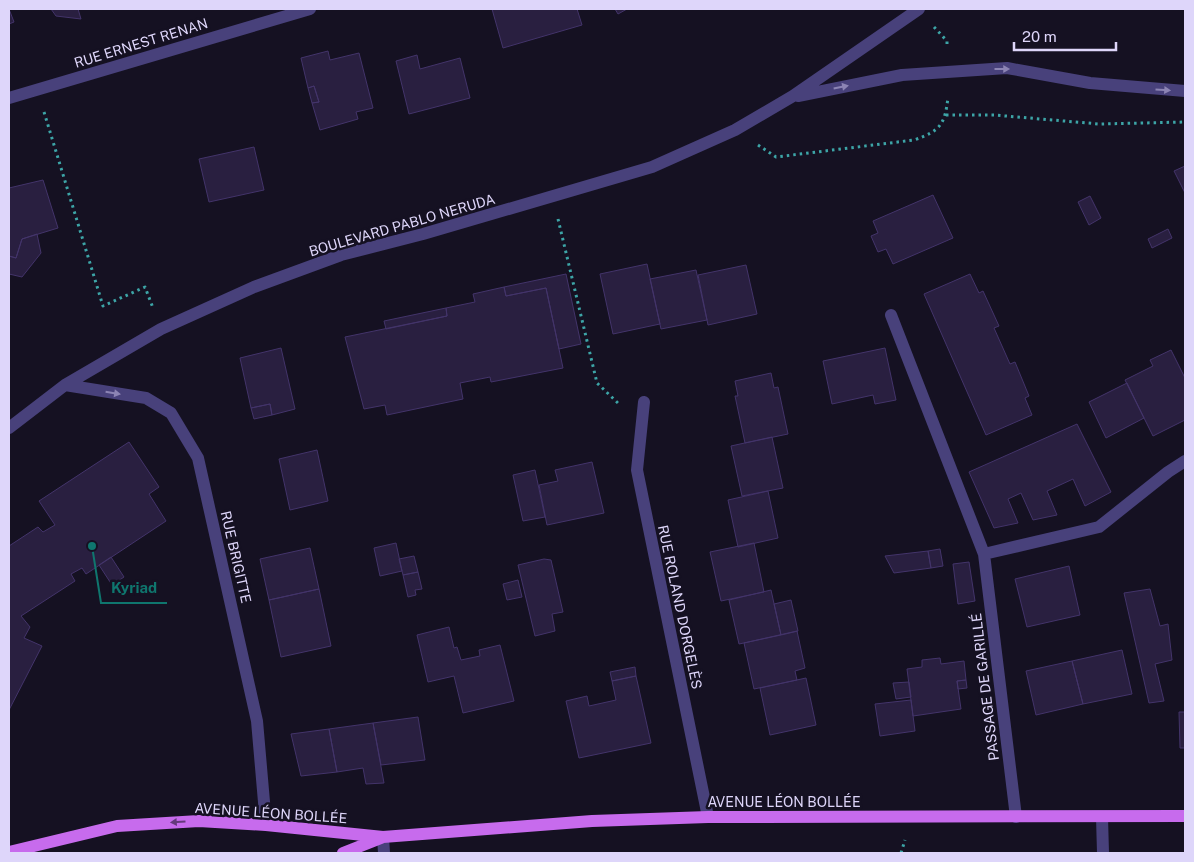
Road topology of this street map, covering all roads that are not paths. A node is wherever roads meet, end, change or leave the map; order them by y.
1 (310, 9) edge
2 (919, 9) edge
3 (1185, 92) edge
4 (793, 96) junction
5 (9, 98) edge
6 (891, 315) dead end
7 (65, 385) junction
8 (644, 402) dead end
9 (9, 428) edge
10 (1185, 462) edge
11 (984, 554) junction
12 (1185, 816) edge
13 (708, 817) junction
14 (1016, 817) junction
15 (1102, 817) junction
16 (266, 824) junction
17 (383, 837) junction
18 (9, 852) edge
19 (343, 853) edge
20 (384, 853) edge
21 (1103, 853) edge

1 - 5 street, RUE ERNEST RENAN
2 - 4 street, BOULEVARD PABLO NERUDA
4 -> 3 street
4 - 7 street, BOULEVARD PABLO NERUDA
6 - 11 street, PASSAGE DE GARILLÉ
7 - 9 street, BOULEVARD PABLO NERUDA
7 -> 16 street, RUE BRIGITTE
8 - 13 street, RUE ROLAND DORGELÈS
10 - 11 street
11 - 14 street, PASSAGE DE GARILLÉ
12 - 15 main road, AVENUE LÉON BOLLÉE
13 - 14 main road, AVENUE LÉON BOLLÉE
13 - 17 main road, AVENUE LÉON BOLLÉE
14 - 15 main road, AVENUE LÉON BOLLÉE
15 - 21 street
16 - 17 main road, AVENUE LÉON BOLLÉE
16 -> 18 main road, AVENUE LÉON BOLLÉE
17 - 19 main road, AVENUE LÉON BOLLÉE
17 - 20 street

